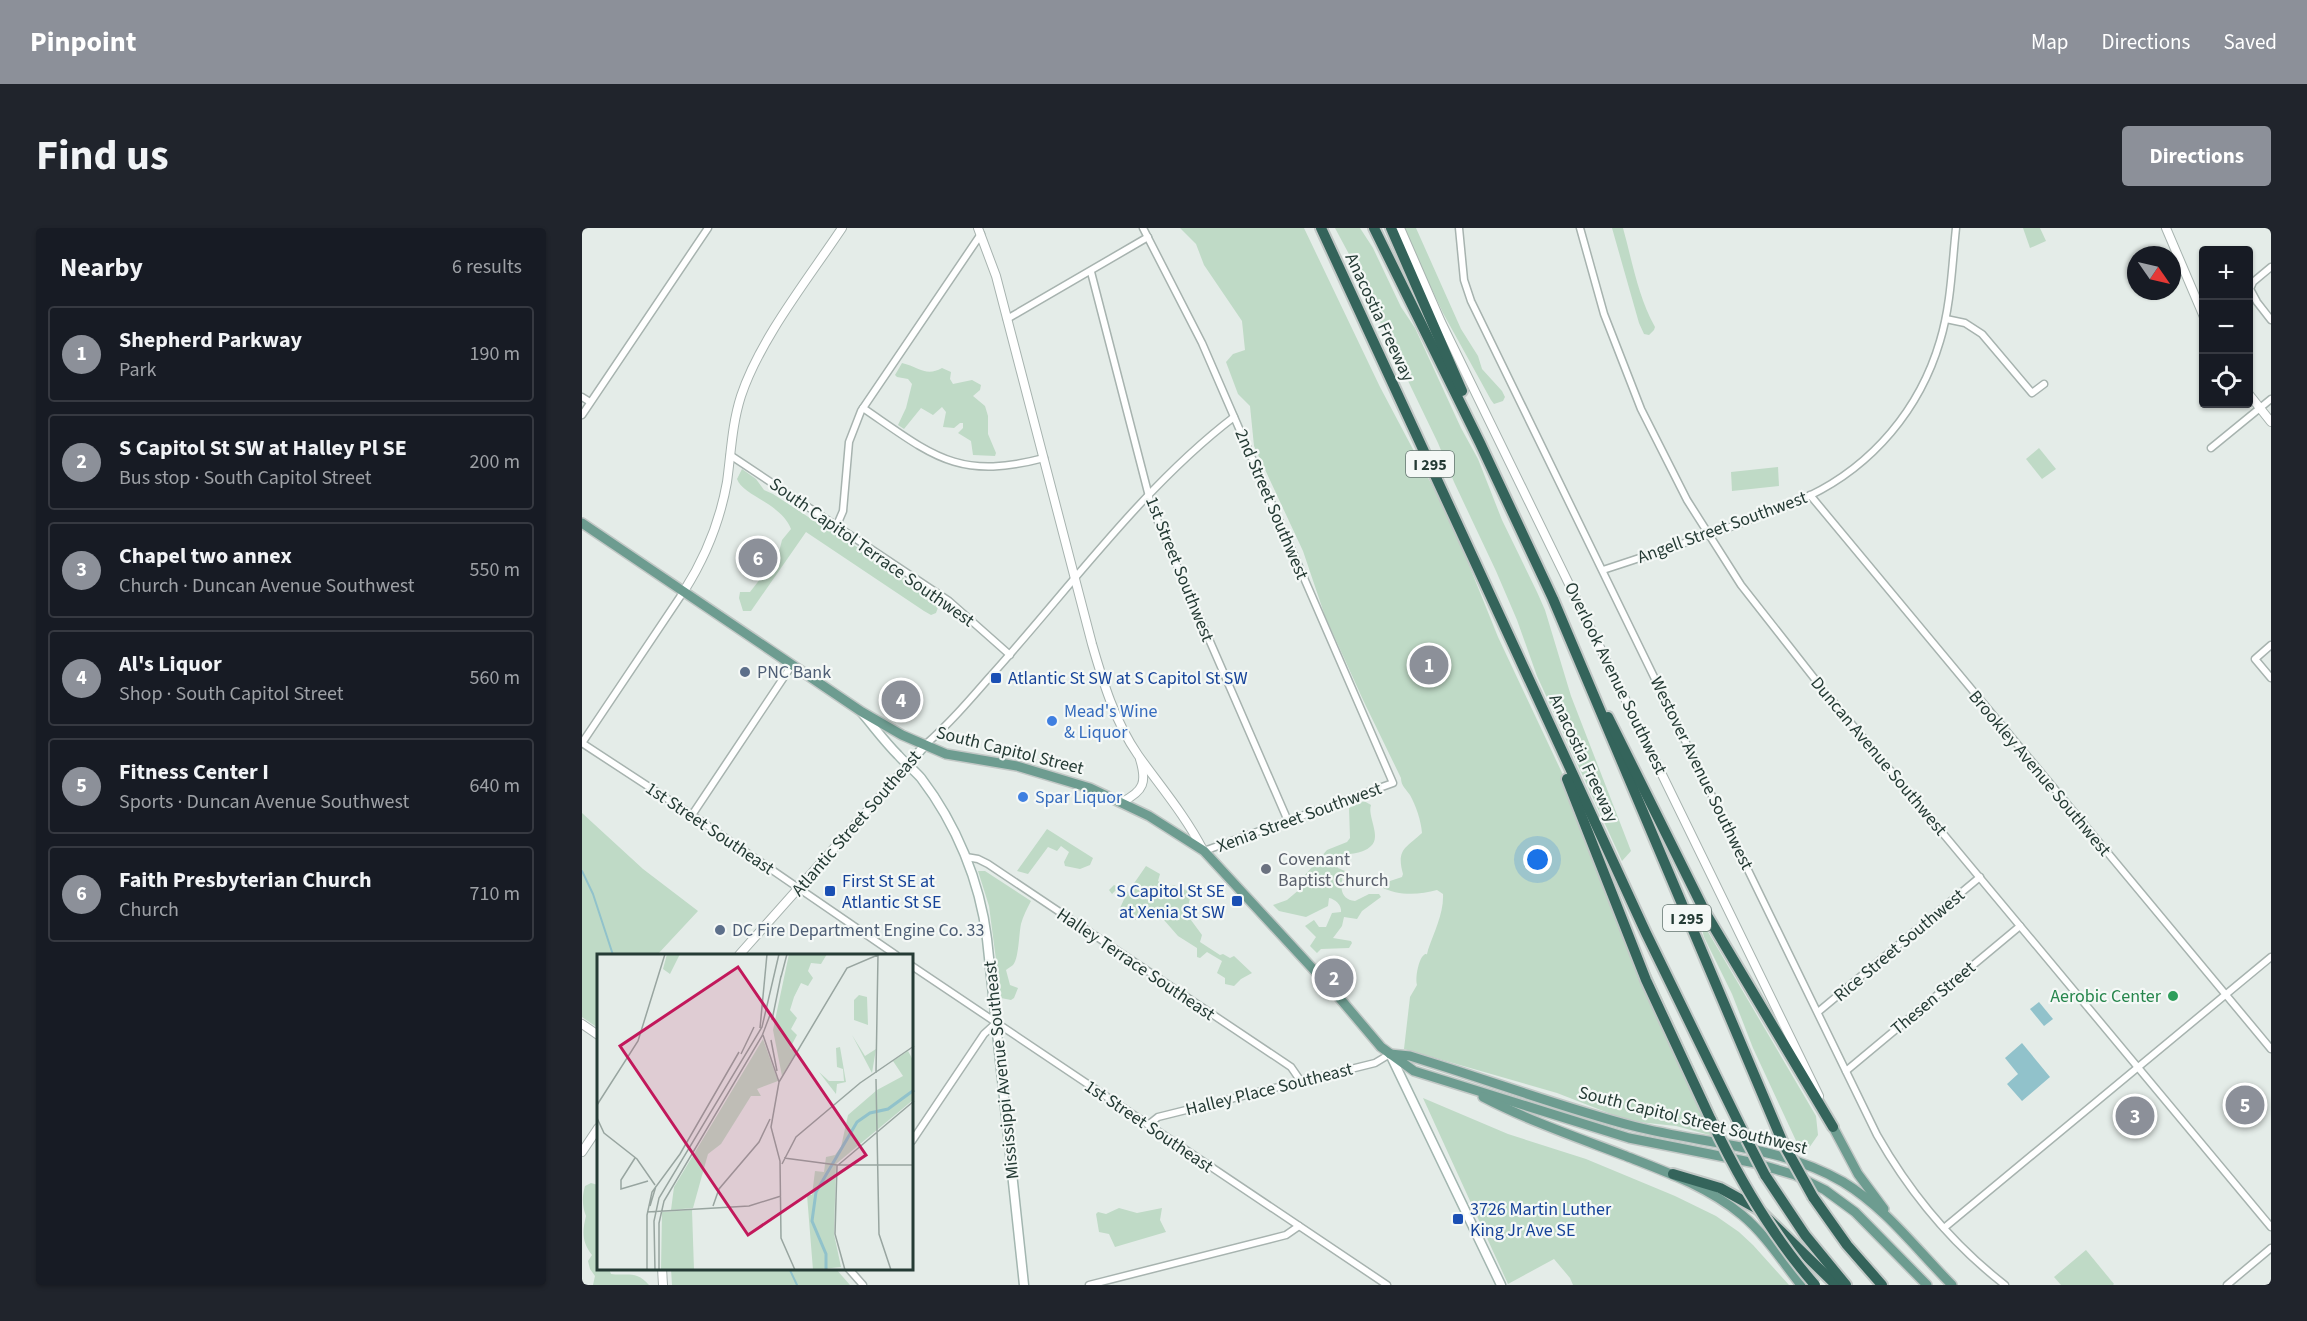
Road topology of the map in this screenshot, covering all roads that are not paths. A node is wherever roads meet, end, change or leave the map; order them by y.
1 (708, 228) edge
2 (842, 228) edge
3 (1143, 228) edge
4 (1321, 228) edge
5 (1374, 228) edge
6 (1391, 228) edge
7 (1400, 228) edge
8 (1459, 228) edge
9 (1580, 228) edge
10 (1956, 228) edge
11 (2166, 228) edge
12 (980, 231) edge
13 (1148, 237) junction
14 (2271, 267) edge
15 (1091, 272) junction
16 (2199, 305) edge
17 (1007, 319) junction
18 (1946, 319) junction
19 (2271, 320) edge
20 (2044, 384) dead end
21 (582, 397) edge
22 (2253, 399) edge
23 (2271, 399) edge
24 (590, 402) junction
25 (863, 408) junction
26 (2260, 408) junction
27 (582, 415) edge
28 (1234, 417) junction
29 (2271, 422) edge
30 (1480, 443) junction
31 (2211, 448) dead end
32 (730, 455) junction
33 (1044, 458) junction
34 (1810, 495) junction
35 (1149, 496) junction
36 (582, 523) edge
37 (837, 525) junction
38 (1708, 535) junction
39 (1603, 570) junction
40 (1077, 579) junction
41 (684, 591) junction
42 (2271, 645) edge
43 (1010, 655) junction
44 (792, 665) junction
45 (2271, 678) edge
46 (1592, 691) junction
47 (1539, 700) junction
48 (862, 712) junction
49 (582, 743) edge
50 (925, 745) junction
51 (1138, 755) junction
52 (908, 765) junction
53 (1394, 783) joint
54 (1122, 801) junction
55 (692, 814) junction
56 (1288, 821) junction
57 (1204, 851) junction
58 (966, 857) junction
59 (1980, 877) junction
60 (799, 889) junction
61 (2020, 926) junction
62 (888, 953) edge
63 (740, 954) edge
64 (2271, 957) edge
65 (914, 967) edge
66 (2225, 995) junction
67 (1818, 1012) junction
68 (996, 1023) junction
69 (582, 1024) edge
70 (597, 1034) edge
71 (2271, 1049) edge
72 (1390, 1054) junction
73 (2137, 1067) junction
74 (1846, 1071) junction
75 (1300, 1080) junction
76 (1462, 1086) junction
77 (1148, 1125) junction
78 (1833, 1127) junction
79 (597, 1130) edge
80 (914, 1138) edge
81 (582, 1152) edge
82 (1673, 1174) junction
83 (1299, 1226) junction
84 (2271, 1227) edge
85 (1944, 1228) junction
86 (1909, 1238) junction
87 (2271, 1248) edge
88 (662, 1270) edge
89 (849, 1270) edge
90 (663, 1285) edge
91 (863, 1285) edge
92 (1024, 1285) edge
93 (1089, 1285) edge
94 (1387, 1285) edge
95 (1501, 1285) edge
96 (1801, 1285) edge
97 (1815, 1285) edge
98 (1836, 1285) edge
99 (1846, 1285) edge
100 (1882, 1285) edge
101 (1927, 1285) edge
102 (1952, 1285) edge
103 (2005, 1285) edge
104 (2227, 1285) edge

1 - 24 street
2 - 32 street
3 - 13 street, 2nd Street Southwest
4 - 47 highway, Anacostia Freeway / I 295
5 - 30 highway, Anacostia Freeway / I 295
6 - 30 highway
7 - 78 street, Overlook Avenue Southwest
8 - 39 street, Westover Avenue Southwest
9 - 38 street, Duncan Avenue Southwest
10 - 18 street, Angell Street Southwest
11 - 16 street
12 - 17 street
12 - 25 street
13 - 15 street
13 - 28 street, 2nd Street Southwest
14 - 19 street
15 - 17 street
15 - 35 street, 1st Street Southwest
17 - 33 street
18 - 20 street
18 - 34 street, Angell Street Southwest
21 - 24 street
22 - 26 street
23 - 26 street
24 - 27 street
25 - 33 street
25 - 37 street
26 - 29 street
26 - 31 street
28 - 35 street
28 - 53 street, 2nd Street Southwest
30 - 46 highway, Anacostia Freeway / I 295
32 - 37 street, South Capitol Terrace Southwest
32 - 41 street
33 - 40 street
34 - 38 street, Angell Street Southwest
34 - 66 street, Brookley Avenue Southwest
35 - 40 street
35 - 56 street, 1st Street Southwest
36 - 41 main road, South Capitol Street
37 - 43 street, South Capitol Terrace Southwest
38 - 39 street, Angell Street Southwest
38 - 59 street, Duncan Avenue Southwest
39 - 67 street, Westover Avenue Southwest
40 - 43 street
40 - 51 street
41 - 44 main road, South Capitol Street
41 - 49 street
42 - 45 street
43 - 50 street
44 - 48 main road, South Capitol Street
44 - 55 street
46 - 78 highway
46 - 100 highway, Anacostia Freeway / I 295, bridge
47 - 97 highway, bridge
47 - 99 highway, Anacostia Freeway / I 295, bridge
48 - 50 main road, South Capitol Street
48 - 52 main road, Mississippi Avenue Southeast
49 - 55 street, 1st Street Southeast
50 - 52 main road, Atlantic Street Southeast
50 - 54 main road, South Capitol Street
51 - 54 street
51 - 57 street
52 - 58 main road, Mississippi Avenue Southeast
52 - 60 street, Atlantic Street Southeast
53 - 56 street, Xenia Street Southwest
54 - 57 main road, South Capitol Street
55 - 60 street, 1st Street Southeast
56 - 57 street, Xenia Street Southwest
57 - 72 main road, South Capitol Street
58 - 68 main road, Mississippi Avenue Southeast
58 - 75 street, Halley Terrace Southeast
59 - 61 street, Duncan Avenue Southwest
59 - 67 street, Rice Street Southwest
60 - 62 street, 1st Street Southeast
60 - 63 street, Atlantic Street Southeast
61 - 73 street, Duncan Avenue Southwest
61 - 74 street, Thesen Street
64 - 66 street
65 - 68 street, 1st Street Southeast
66 - 71 street, Brookley Avenue Southwest
66 - 73 street
67 - 74 street, Westover Avenue Southwest
68 - 77 street, 1st Street Southeast
68 - 80 street
68 - 92 main road, Mississippi Avenue Southeast
69 - 70 street
72 - 75 street, Halley Place Southeast
72 - 76 main road, South Capitol Street
72 - 86 main road, South Capitol Street Southwest
72 - 95 main road
73 - 84 street, Duncan Avenue Southwest
73 - 85 street
74 - 85 street, Westover Avenue Southwest
75 - 77 street, Halley Place Southeast
76 - 82 main road
76 - 101 main road
77 - 83 street, 1st Street Southeast
78 - 86 main road
79 - 81 street
82 - 96 main road
82 - 98 highway
83 - 93 street
83 - 94 street, 1st Street Southeast
85 - 103 street, Westover Avenue Southwest
86 - 102 main road, South Capitol Street Southwest
87 - 104 street
88 - 90 street
89 - 91 street

